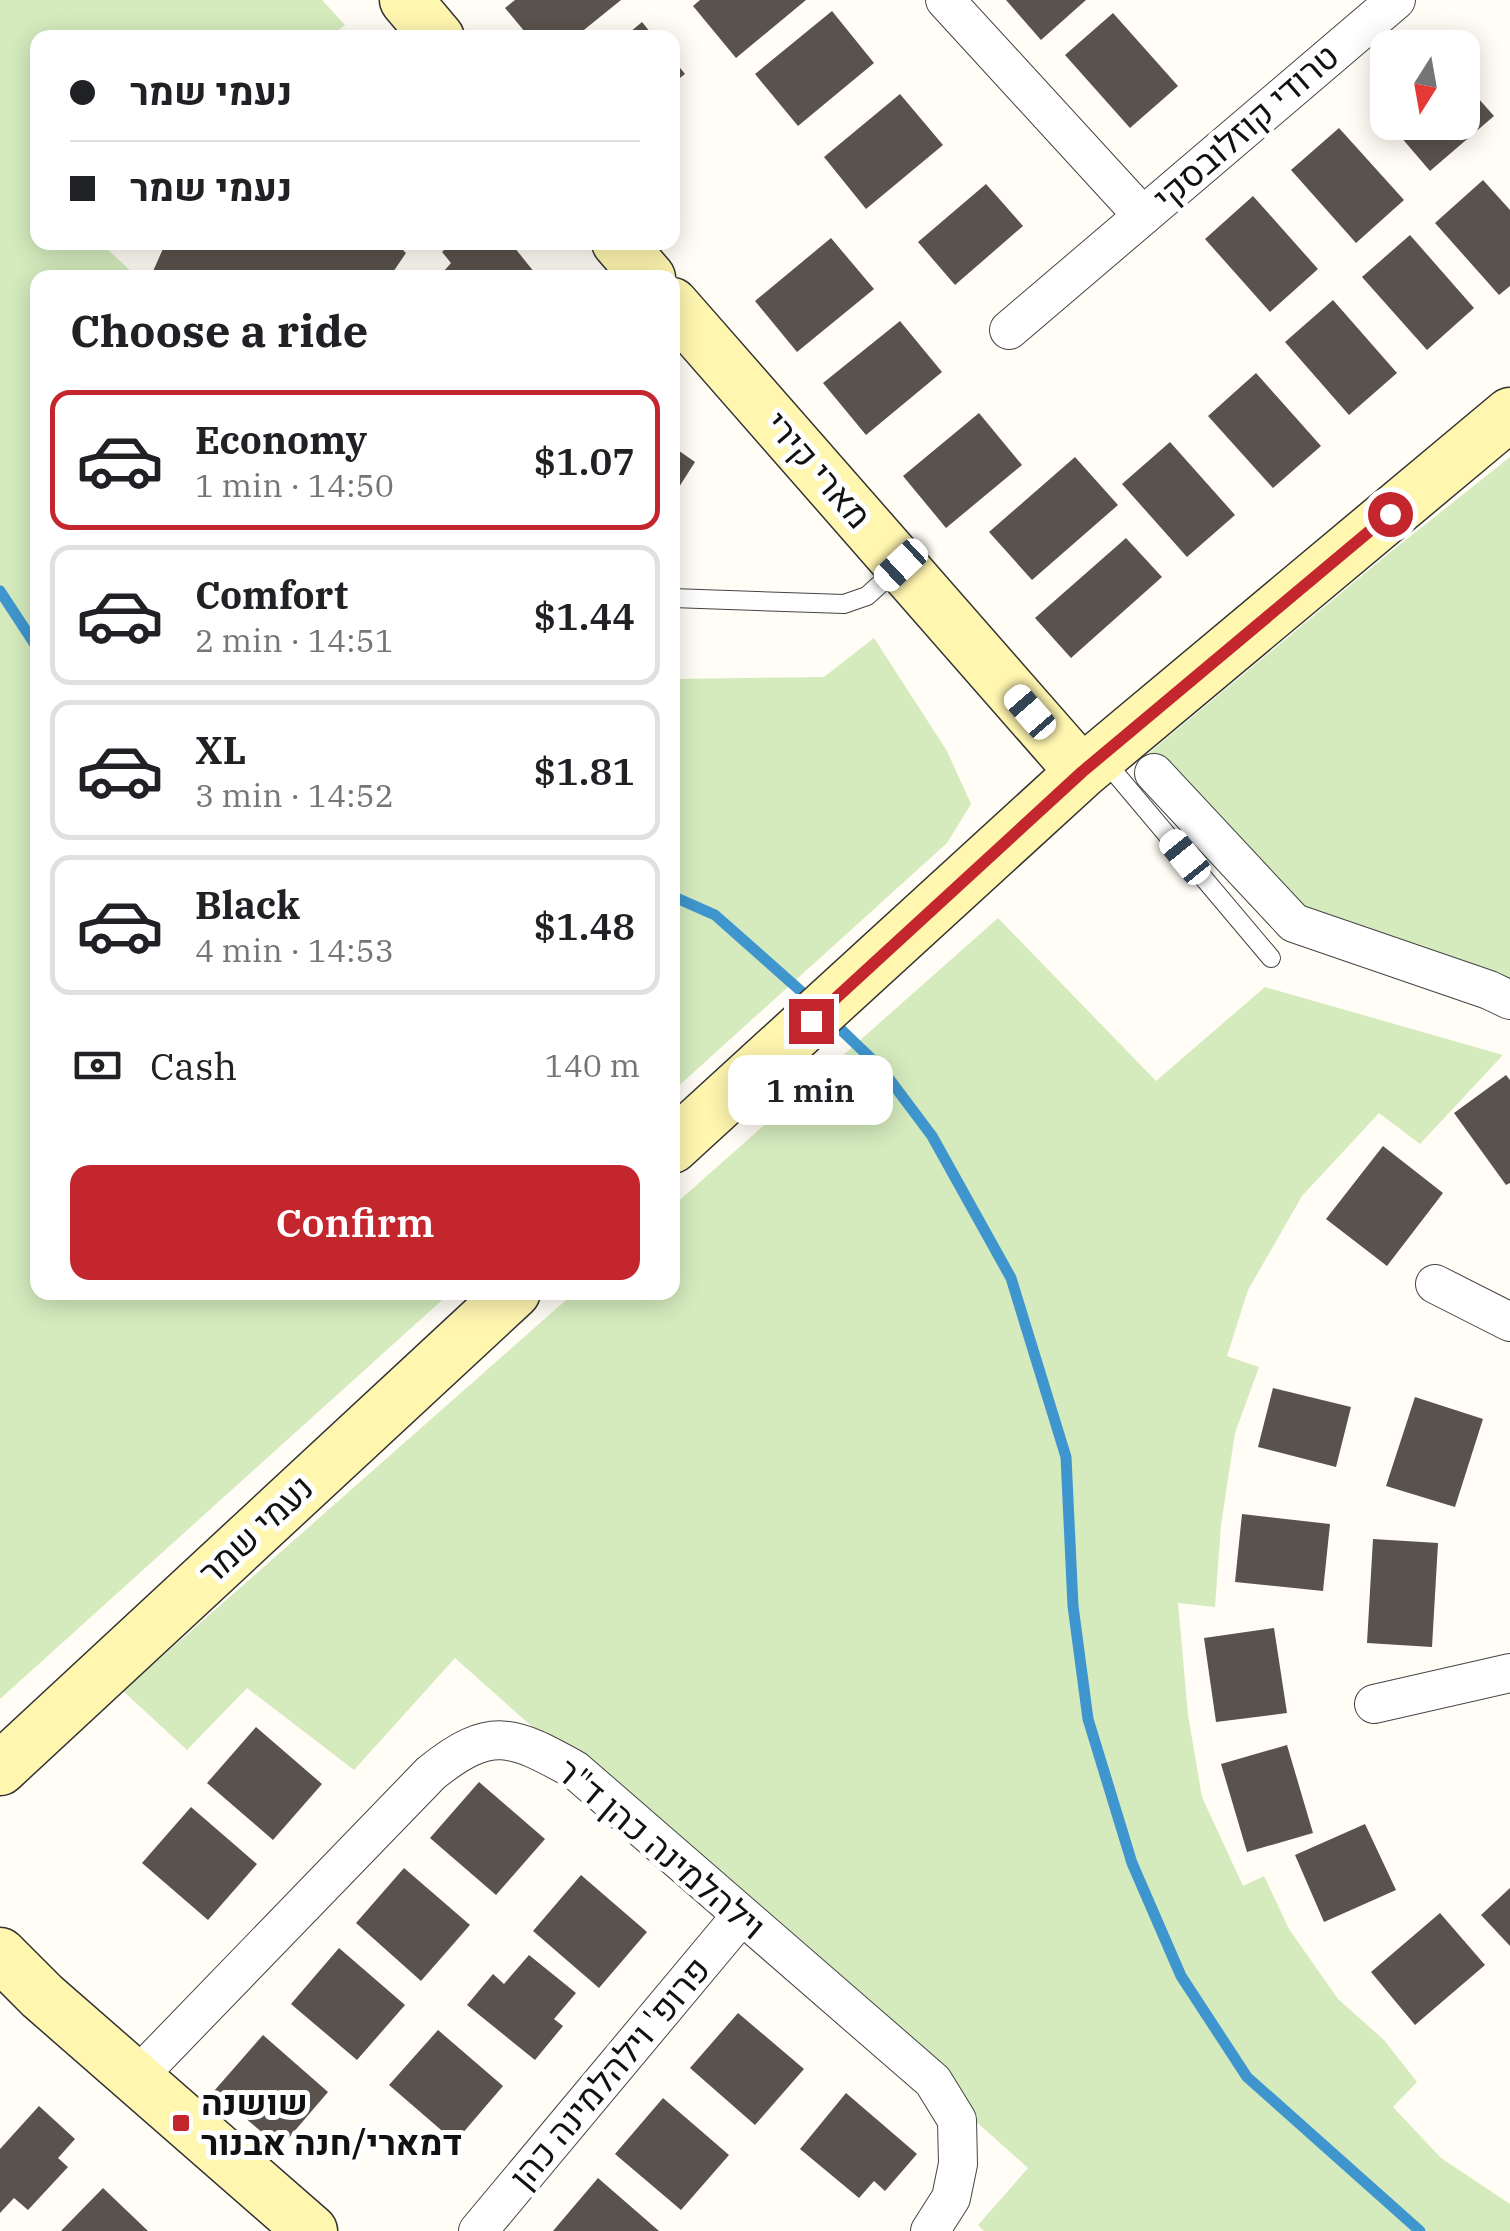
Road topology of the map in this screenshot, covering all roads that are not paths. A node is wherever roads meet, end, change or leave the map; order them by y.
1 (406, 0) edge
2 (945, 0) edge
3 (1396, 0) edge
4 (431, 30) edge
5 (1143, 216) junction
6 (625, 250) edge
7 (642, 270) edge
8 (680, 313) edge
9 (1009, 330) dead end
10 (1510, 414) edge
11 (901, 565) junction
12 (680, 598) edge
13 (1091, 764) junction
14 (1154, 773) dead end
15 (1270, 958) dead end
16 (1510, 1000) edge
17 (686, 1135) edge
18 (1434, 1284) dead end
19 (505, 1300) edge
20 (1510, 1322) edge
21 (1510, 1673) edge
22 (1374, 1704) dead end
23 (0, 1769) edge
24 (741, 1916) junction
25 (0, 1954) edge
26 (136, 2078) junction
27 (311, 2231) edge
28 (478, 2231) edge
29 (930, 2231) edge

1 - 4 street
2 - 5 street, טרודי קוזלובסקי
3 - 5 street, טרודי קוזלובסקי
5 - 9 street, טרודי קוזלובסקי
6 - 7 street
8 - 11 street, מארי קירי
10 - 13 street
11 - 12 lane
11 - 13 street, מארי קירי
13 - 15 lane
13 - 17 street
14 - 16 street
18 - 20 street
19 - 23 street, נעמי שמר
21 - 22 street
24 - 26 street, וילהלמינה כהן ד"ר
24 - 28 street, פרופ' וילהלמינה כהן
24 - 29 street, וילהלמינה כהן ד"ר
25 - 26 street
26 - 27 street

